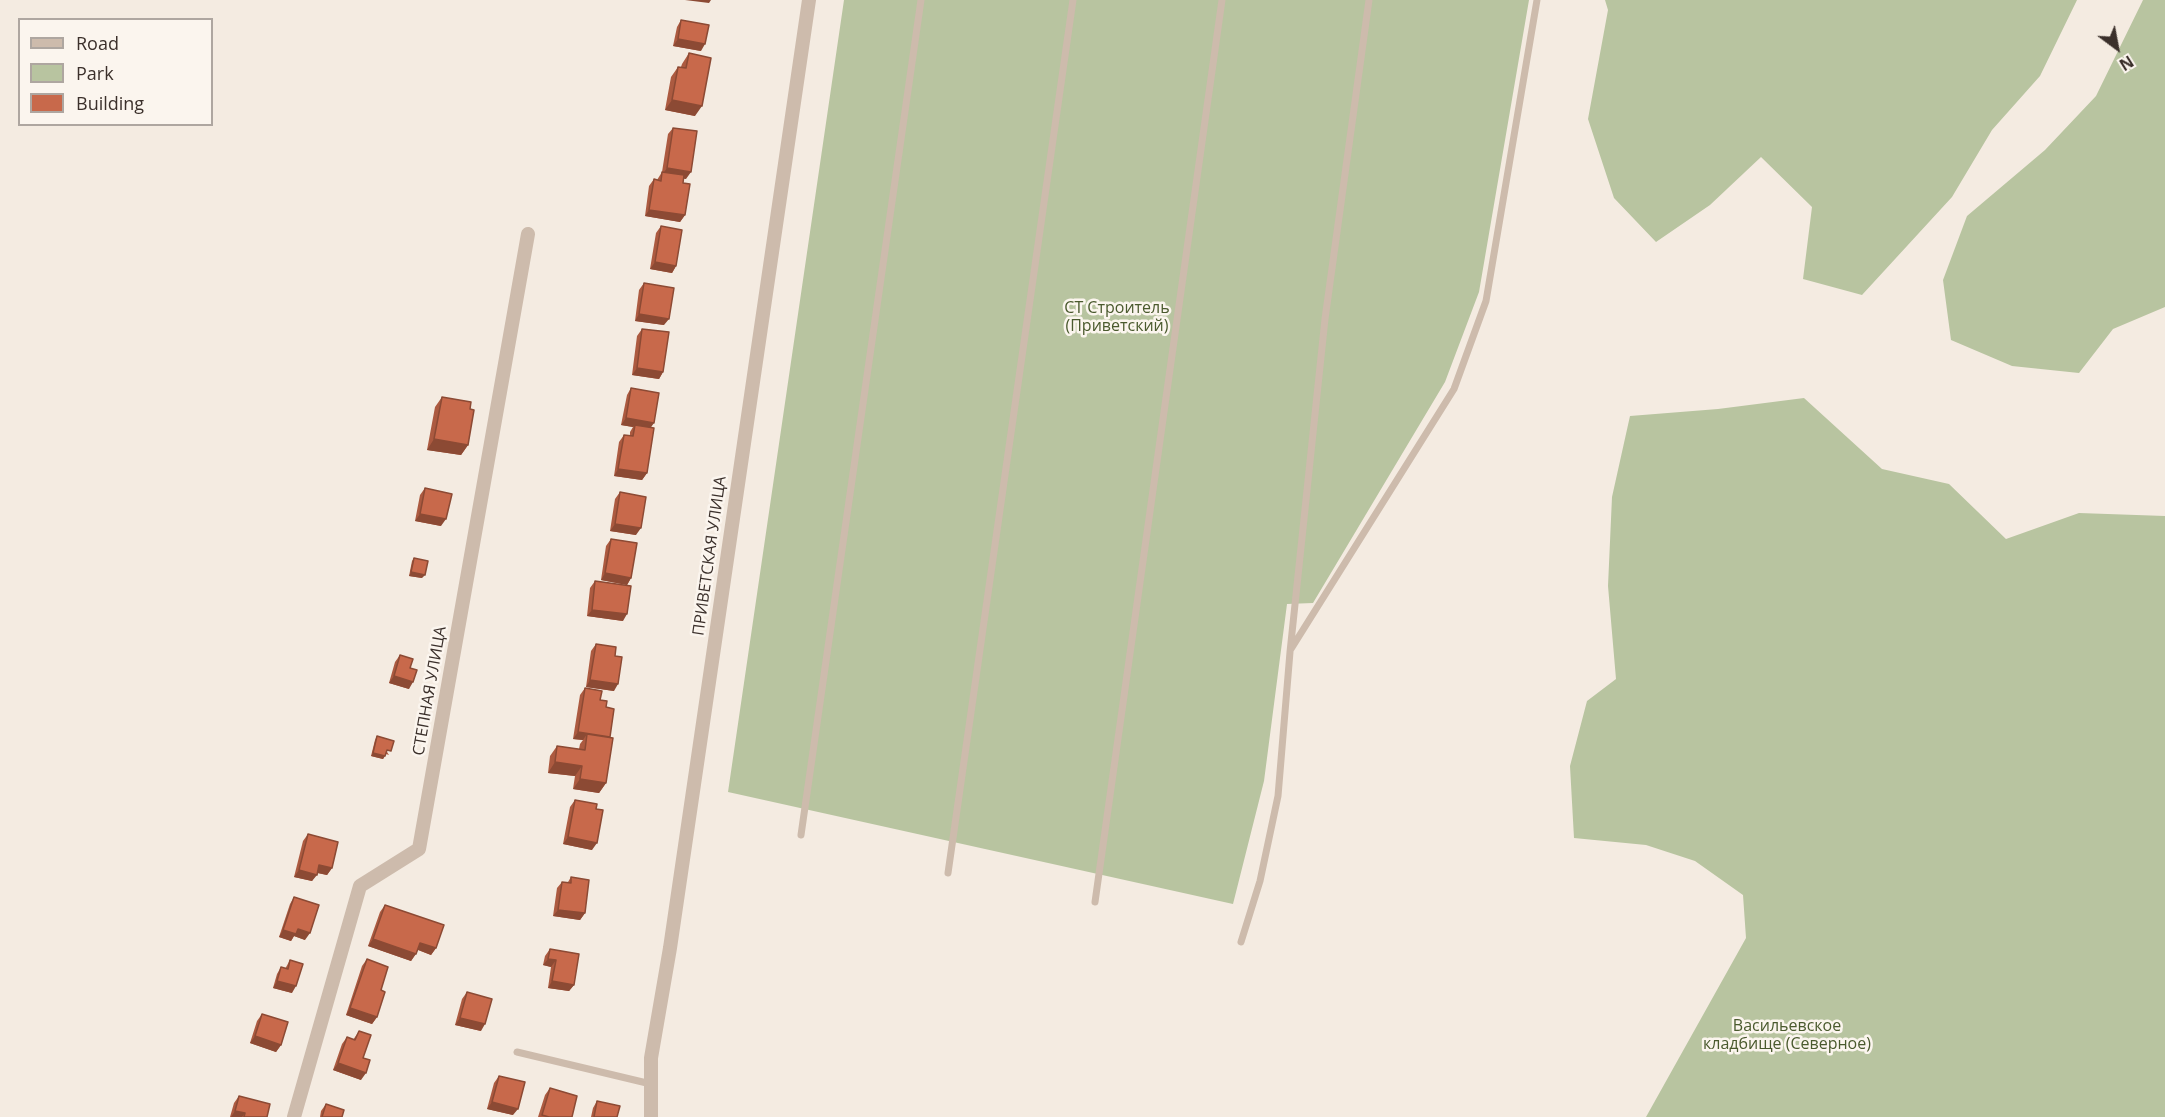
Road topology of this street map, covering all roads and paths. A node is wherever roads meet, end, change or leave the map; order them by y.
1 (809, 0) edge
2 (921, 0) edge
3 (1073, 0) edge
4 (1222, 0) edge
5 (1369, 0) edge
6 (1537, 0) edge
7 (528, 234) dead end
8 (1290, 652) junction
9 (801, 835) dead end
10 (948, 873) dead end
11 (1095, 902) dead end
12 (1241, 942) dead end
13 (517, 1052) dead end
14 (651, 1084) junction
15 (294, 1117) edge
16 (651, 1117) edge

1 - 14 street, ПРИВЕТСКАЯ УЛИЦА
2 - 9 lane
3 - 10 lane
4 - 11 lane
5 - 8 lane
6 - 8 lane
7 - 15 street, СТЕПНАЯ УЛИЦА
8 - 12 lane
13 - 14 lane
14 - 16 street, ПРИВЕТСКАЯ УЛИЦА

